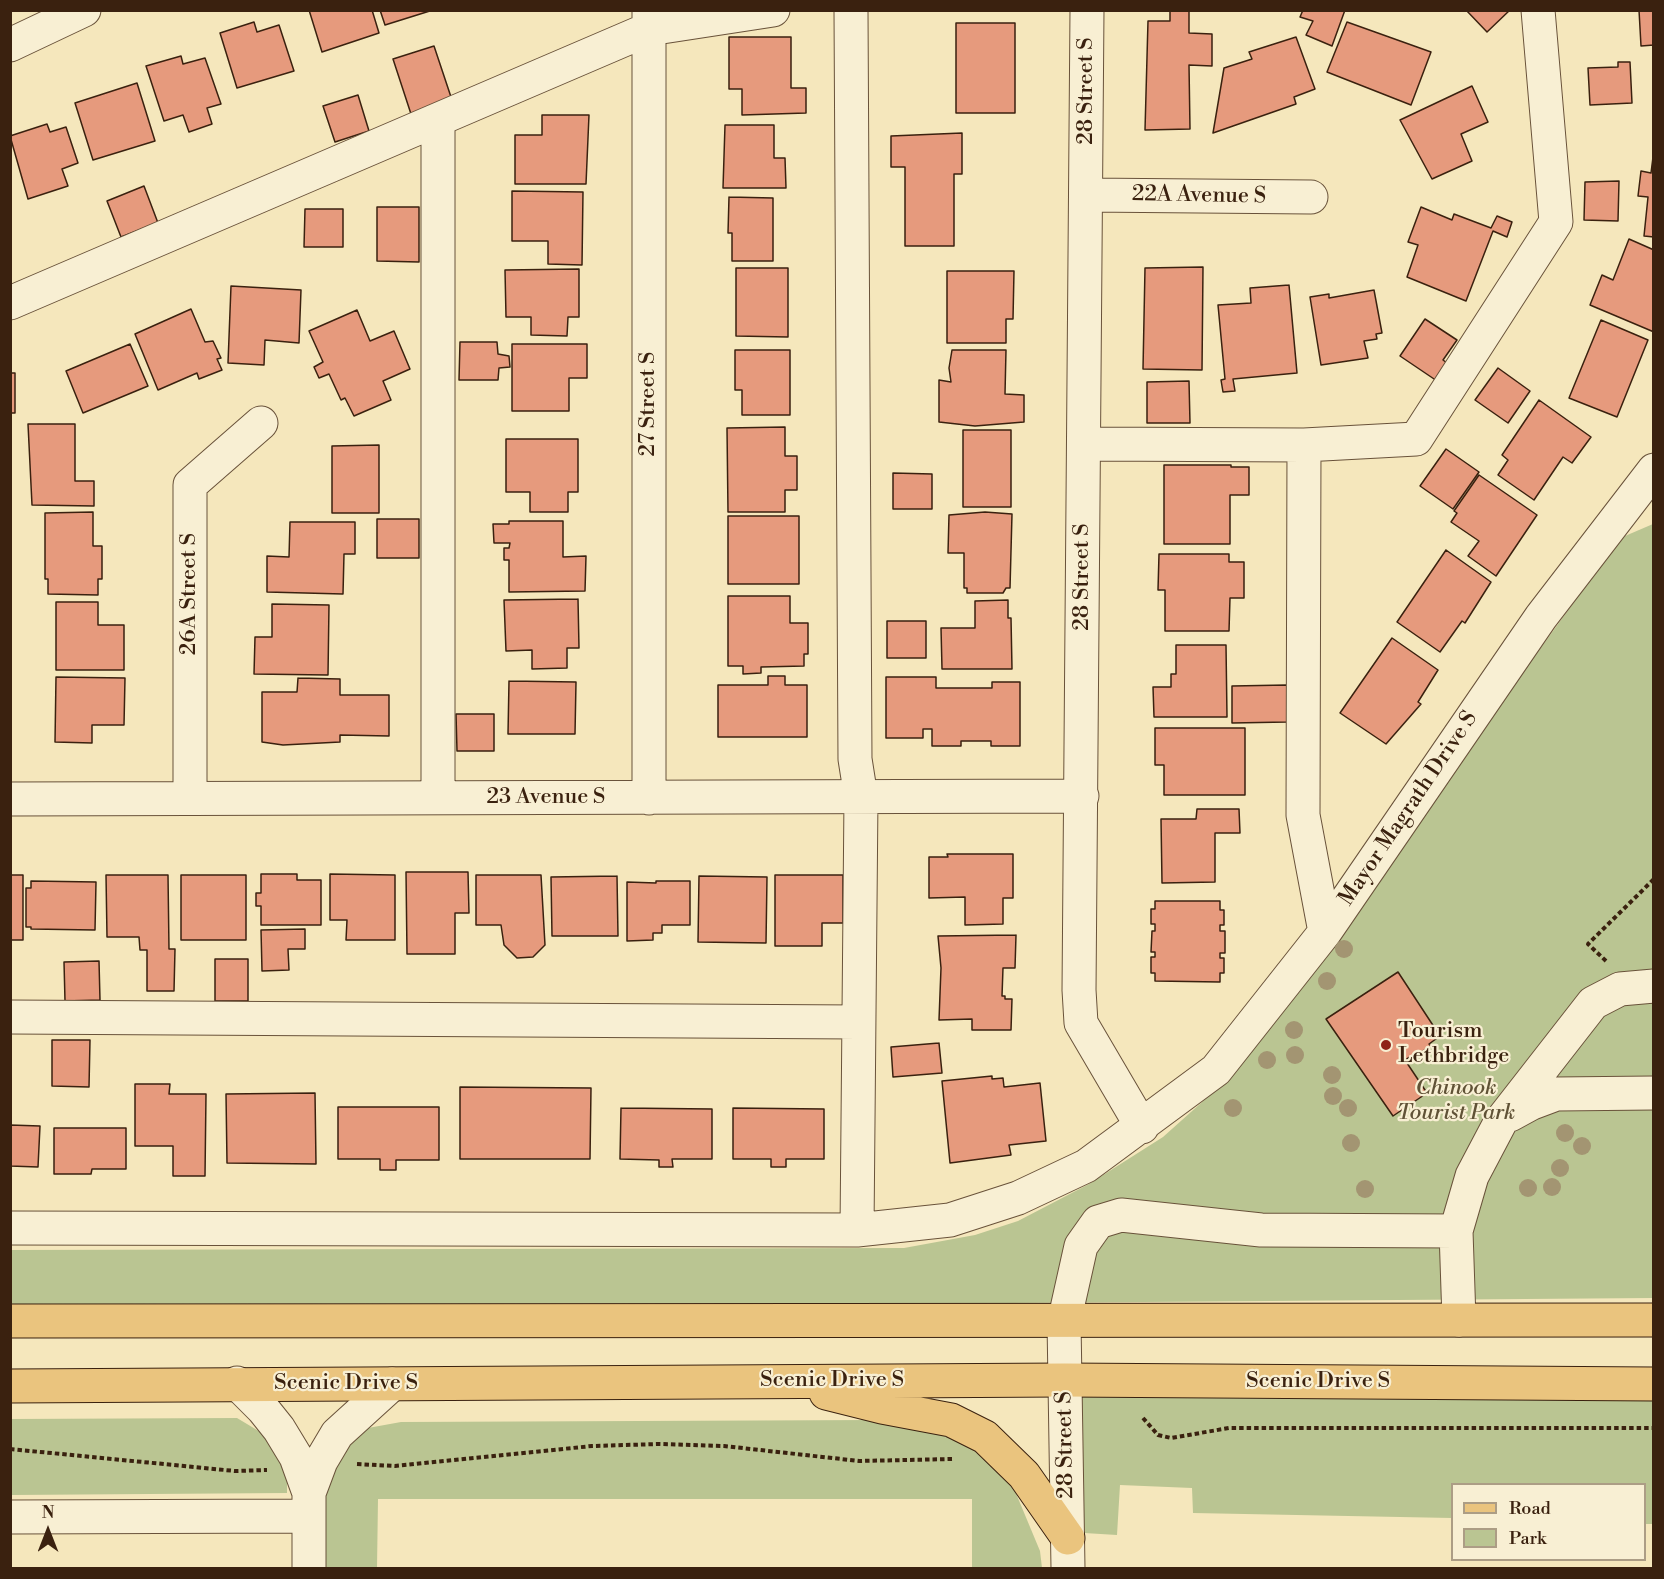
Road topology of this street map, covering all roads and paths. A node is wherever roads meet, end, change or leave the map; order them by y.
1 (84, 10) edge
2 (773, 10) edge
3 (851, 10) edge
4 (1087, 10) edge
5 (1539, 10) edge
6 (649, 20) edge
7 (10, 45) edge
8 (438, 120) junction
9 (1087, 195) junction
10 (1311, 197) dead end
11 (10, 303) edge
12 (261, 423) dead end
13 (1084, 444) junction
14 (1304, 445) junction
15 (1653, 470) edge
16 (1082, 796) junction
17 (190, 797) junction
18 (861, 797) junction
19 (438, 798) junction
20 (649, 798) junction
21 (10, 799) edge
22 (1653, 879) edge
23 (1325, 932) junction
24 (1588, 944) dead end
25 (1653, 986) edge
26 (10, 1017) edge
27 (858, 1022) junction
28 (1653, 1093) edge
29 (1501, 1121) junction
30 (1142, 1127) junction
31 (10, 1228) edge
32 (857, 1230) junction
33 (1456, 1231) junction
34 (1458, 1320) junction
35 (1653, 1320) edge
36 (10, 1321) edge
37 (1064, 1322) junction
38 (1065, 1380) junction
39 (780, 1381) junction
40 (237, 1383) junction
41 (392, 1384) junction
42 (1653, 1384) edge
43 (10, 1386) edge
44 (1143, 1418) dead end
45 (1653, 1428) edge
46 (10, 1449) edge
47 (959, 1458) dead end
48 (309, 1462) junction
49 (309, 1504) junction
50 (10, 1517) edge
51 (1068, 1554) edge
52 (309, 1569) edge

1 - 7 street
2 - 6 street
3 - 18 street
4 - 9 street, 28 Street S
5 - 14 street
6 - 8 street
6 - 20 street, 27 Street S
8 - 11 street
8 - 19 street
9 - 10 street, 22A Avenue S
9 - 13 street, 28 Street S
12 - 17 street, 26A Street S
13 - 14 street
13 - 16 street, 28 Street S
14 - 23 street
15 - 23 street, Mayor Magrath Drive S
16 - 18 street, 23 Avenue S
16 - 30 street, 28 Street S
17 - 19 street, 23 Avenue S
17 - 21 street, 23 Avenue S
18 - 20 street, 23 Avenue S
18 - 27 street
19 - 20 street, 23 Avenue S
22 - 24 path
23 - 30 street, Mayor Magrath Drive S
25 - 29 street
26 - 27 street
27 - 32 street
28 - 29 street
29 - 33 street
30 - 32 street
31 - 32 street
33 - 34 street
33 - 37 street, 28 Street S
34 - 35 main road
34 - 37 main road
36 - 37 main road
37 - 38 street, 28 Street S
38 - 39 main road, Scenic Drive S
38 - 42 main road, Scenic Drive S
38 - 51 street, 28 Street S
39 - 41 main road, Scenic Drive S
39 - 51 main road
40 - 41 main road, Scenic Drive S
40 - 43 main road, Scenic Drive S
40 - 48 street
41 - 48 street
44 - 45 path
46 - 48 path
47 - 48 path
48 - 49 street
49 - 50 street
49 - 52 street

